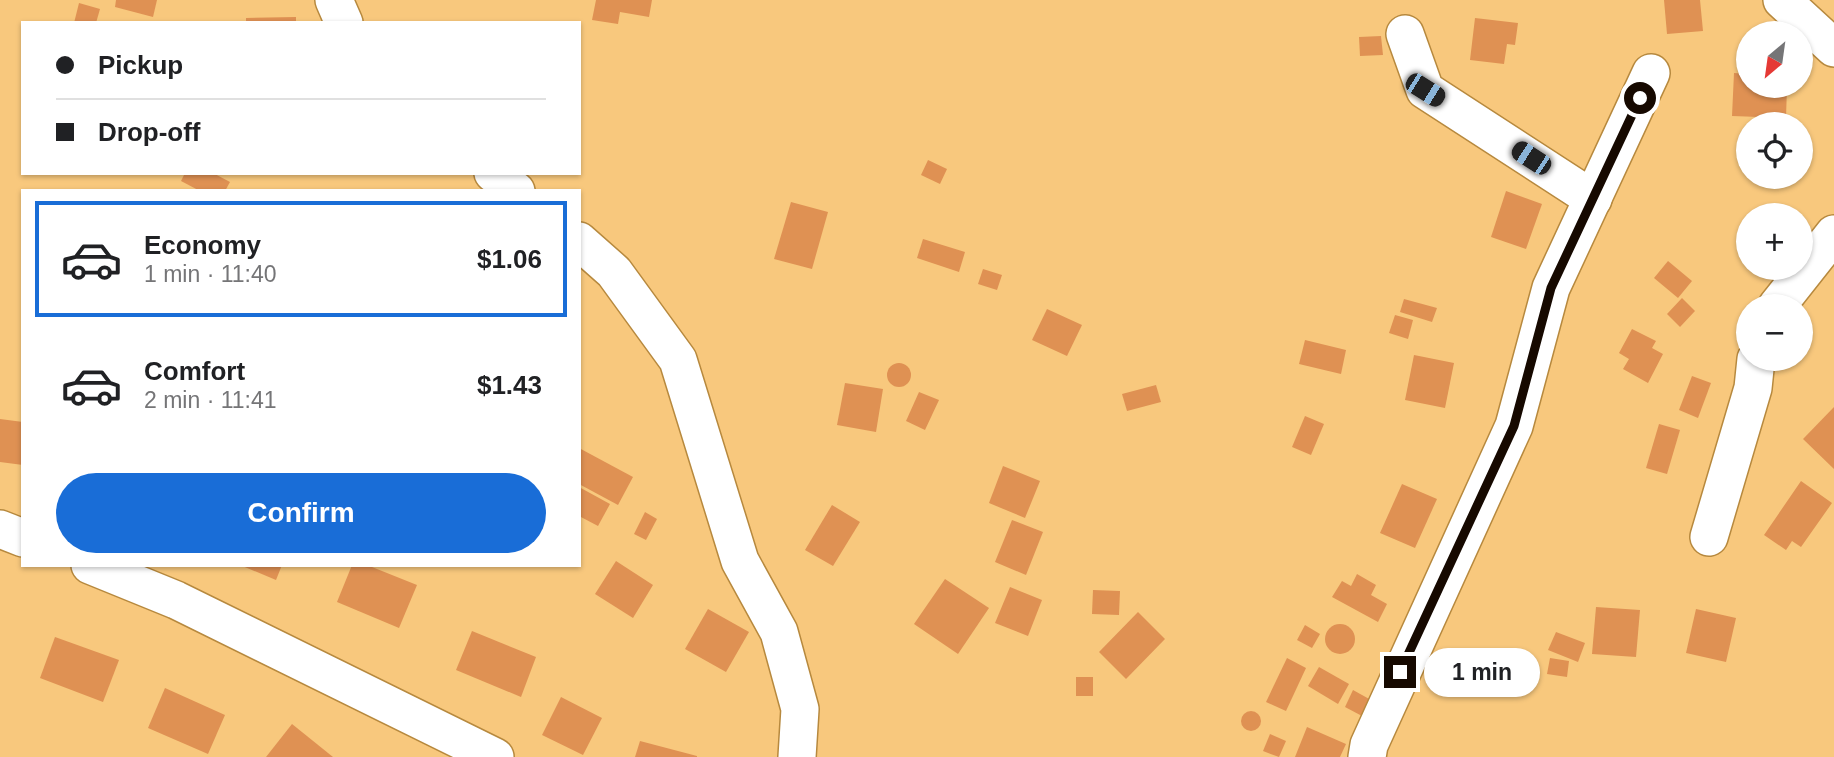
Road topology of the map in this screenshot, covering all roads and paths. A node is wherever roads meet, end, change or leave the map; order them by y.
1 (334, 0) edge
2 (1782, 0) edge
3 (343, 21) edge
4 (1405, 34) dead end
5 (1834, 48) edge
6 (1651, 73) dead end
7 (496, 175) edge
8 (513, 189) edge
9 (1593, 198) junction
10 (1834, 234) edge
11 (581, 243) edge
12 (1786, 294) edge
13 (1755, 371) edge
14 (0, 529) edge
15 (21, 537) edge
16 (1709, 537) dead end
17 (95, 567) edge
18 (495, 757) edge
19 (797, 757) edge
20 (1367, 757) edge

1 - 3 street
2 - 5 street
4 - 9 street
6 - 9 street
7 - 8 street
9 - 20 street
10 - 12 street
11 - 19 street
13 - 16 street
14 - 15 street
17 - 18 street

